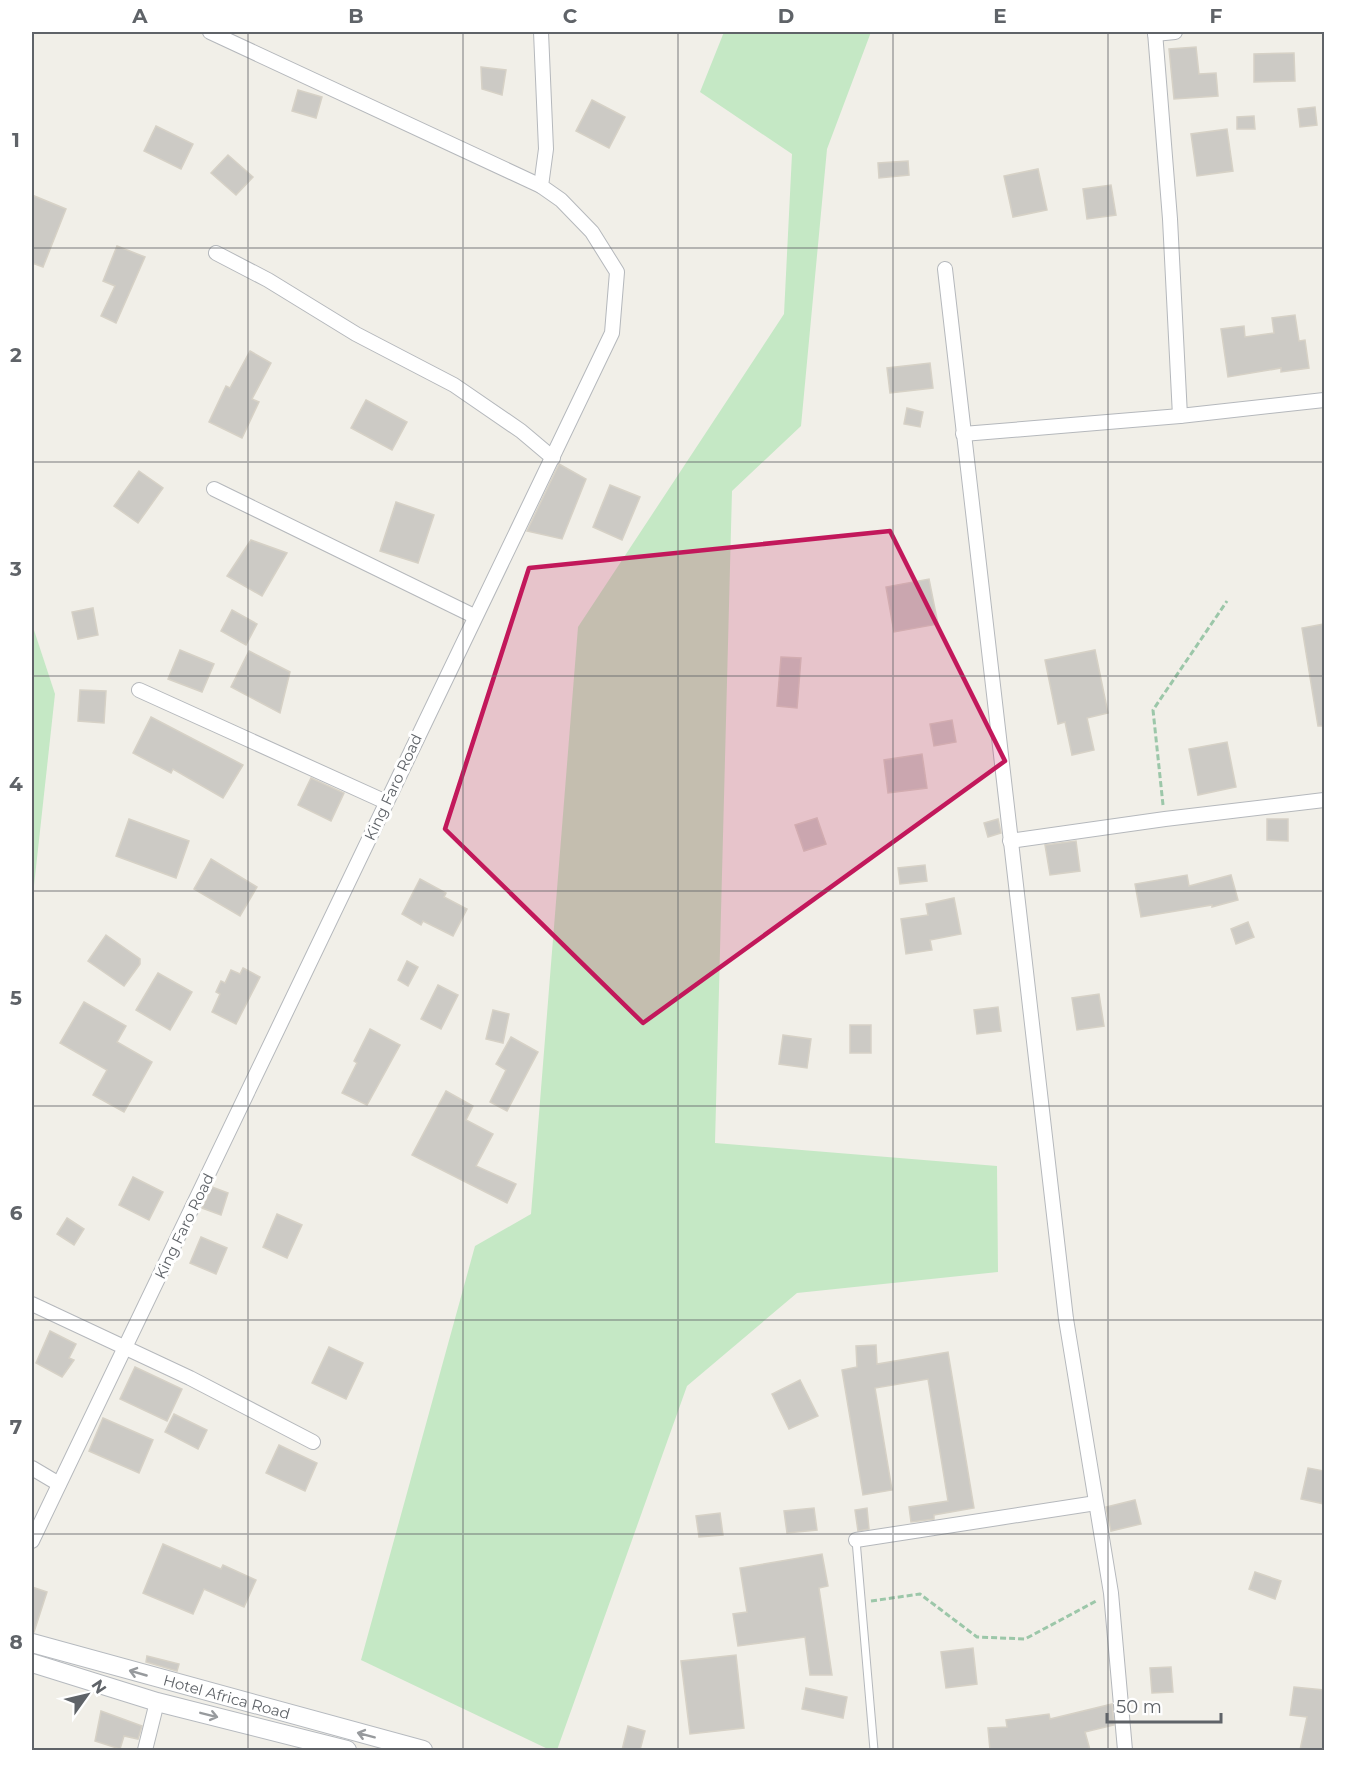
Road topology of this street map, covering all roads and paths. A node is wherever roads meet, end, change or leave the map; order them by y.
1 (210, 32) edge
2 (541, 32) edge
3 (1175, 32) edge
4 (1155, 33) edge
5 (542, 186) junction
6 (216, 252) dead end
7 (945, 269) dead end
8 (1324, 400) edge
9 (1180, 416) junction
10 (963, 434) junction
11 (552, 458) junction
12 (214, 489) dead end
13 (1227, 601) dead end
14 (474, 616) junction
15 (139, 690) dead end
16 (1324, 800) edge
17 (386, 802) junction
18 (1165, 819) junction
19 (1010, 841) junction
20 (32, 1304) edge
21 (125, 1348) junction
22 (313, 1442) dead end
23 (32, 1468) edge
24 (59, 1484) junction
25 (1096, 1503) junction
26 (856, 1540) joint
27 (32, 1541) edge
28 (1111, 1593) junction
29 (860, 1602) junction
30 (38, 1644) edge
31 (32, 1665) edge
32 (157, 1701) junction
33 (145, 1750) edge
34 (347, 1750) edge
35 (423, 1750) edge
36 (874, 1750) edge
37 (1125, 1750) edge

1 - 5 street, King Faro Road
2 - 5 street
3 - 4 street
4 - 9 street
5 - 11 street, King Faro Road
6 - 11 street
7 - 10 street
8 - 9 street
9 - 10 street
10 - 19 street
11 - 14 street, King Faro Road
12 - 14 street
13 - 18 path
14 - 17 street, King Faro Road
15 - 17 street
16 - 18 street
17 - 21 street, King Faro Road
18 - 19 street
19 - 25 street
20 - 21 street
21 - 22 street
21 - 24 street, King Faro Road
23 - 24 street
24 - 27 street, King Faro Road
25 - 26 street
25 - 28 street
26 - 29 lane
28 - 29 path
28 - 37 street
29 - 36 lane
30 - 31 street
35 -> 30 street, Hotel Africa Road
31 - 32 street, Hotel Africa Road
32 - 33 street
32 -> 34 street, Hotel Africa Road

